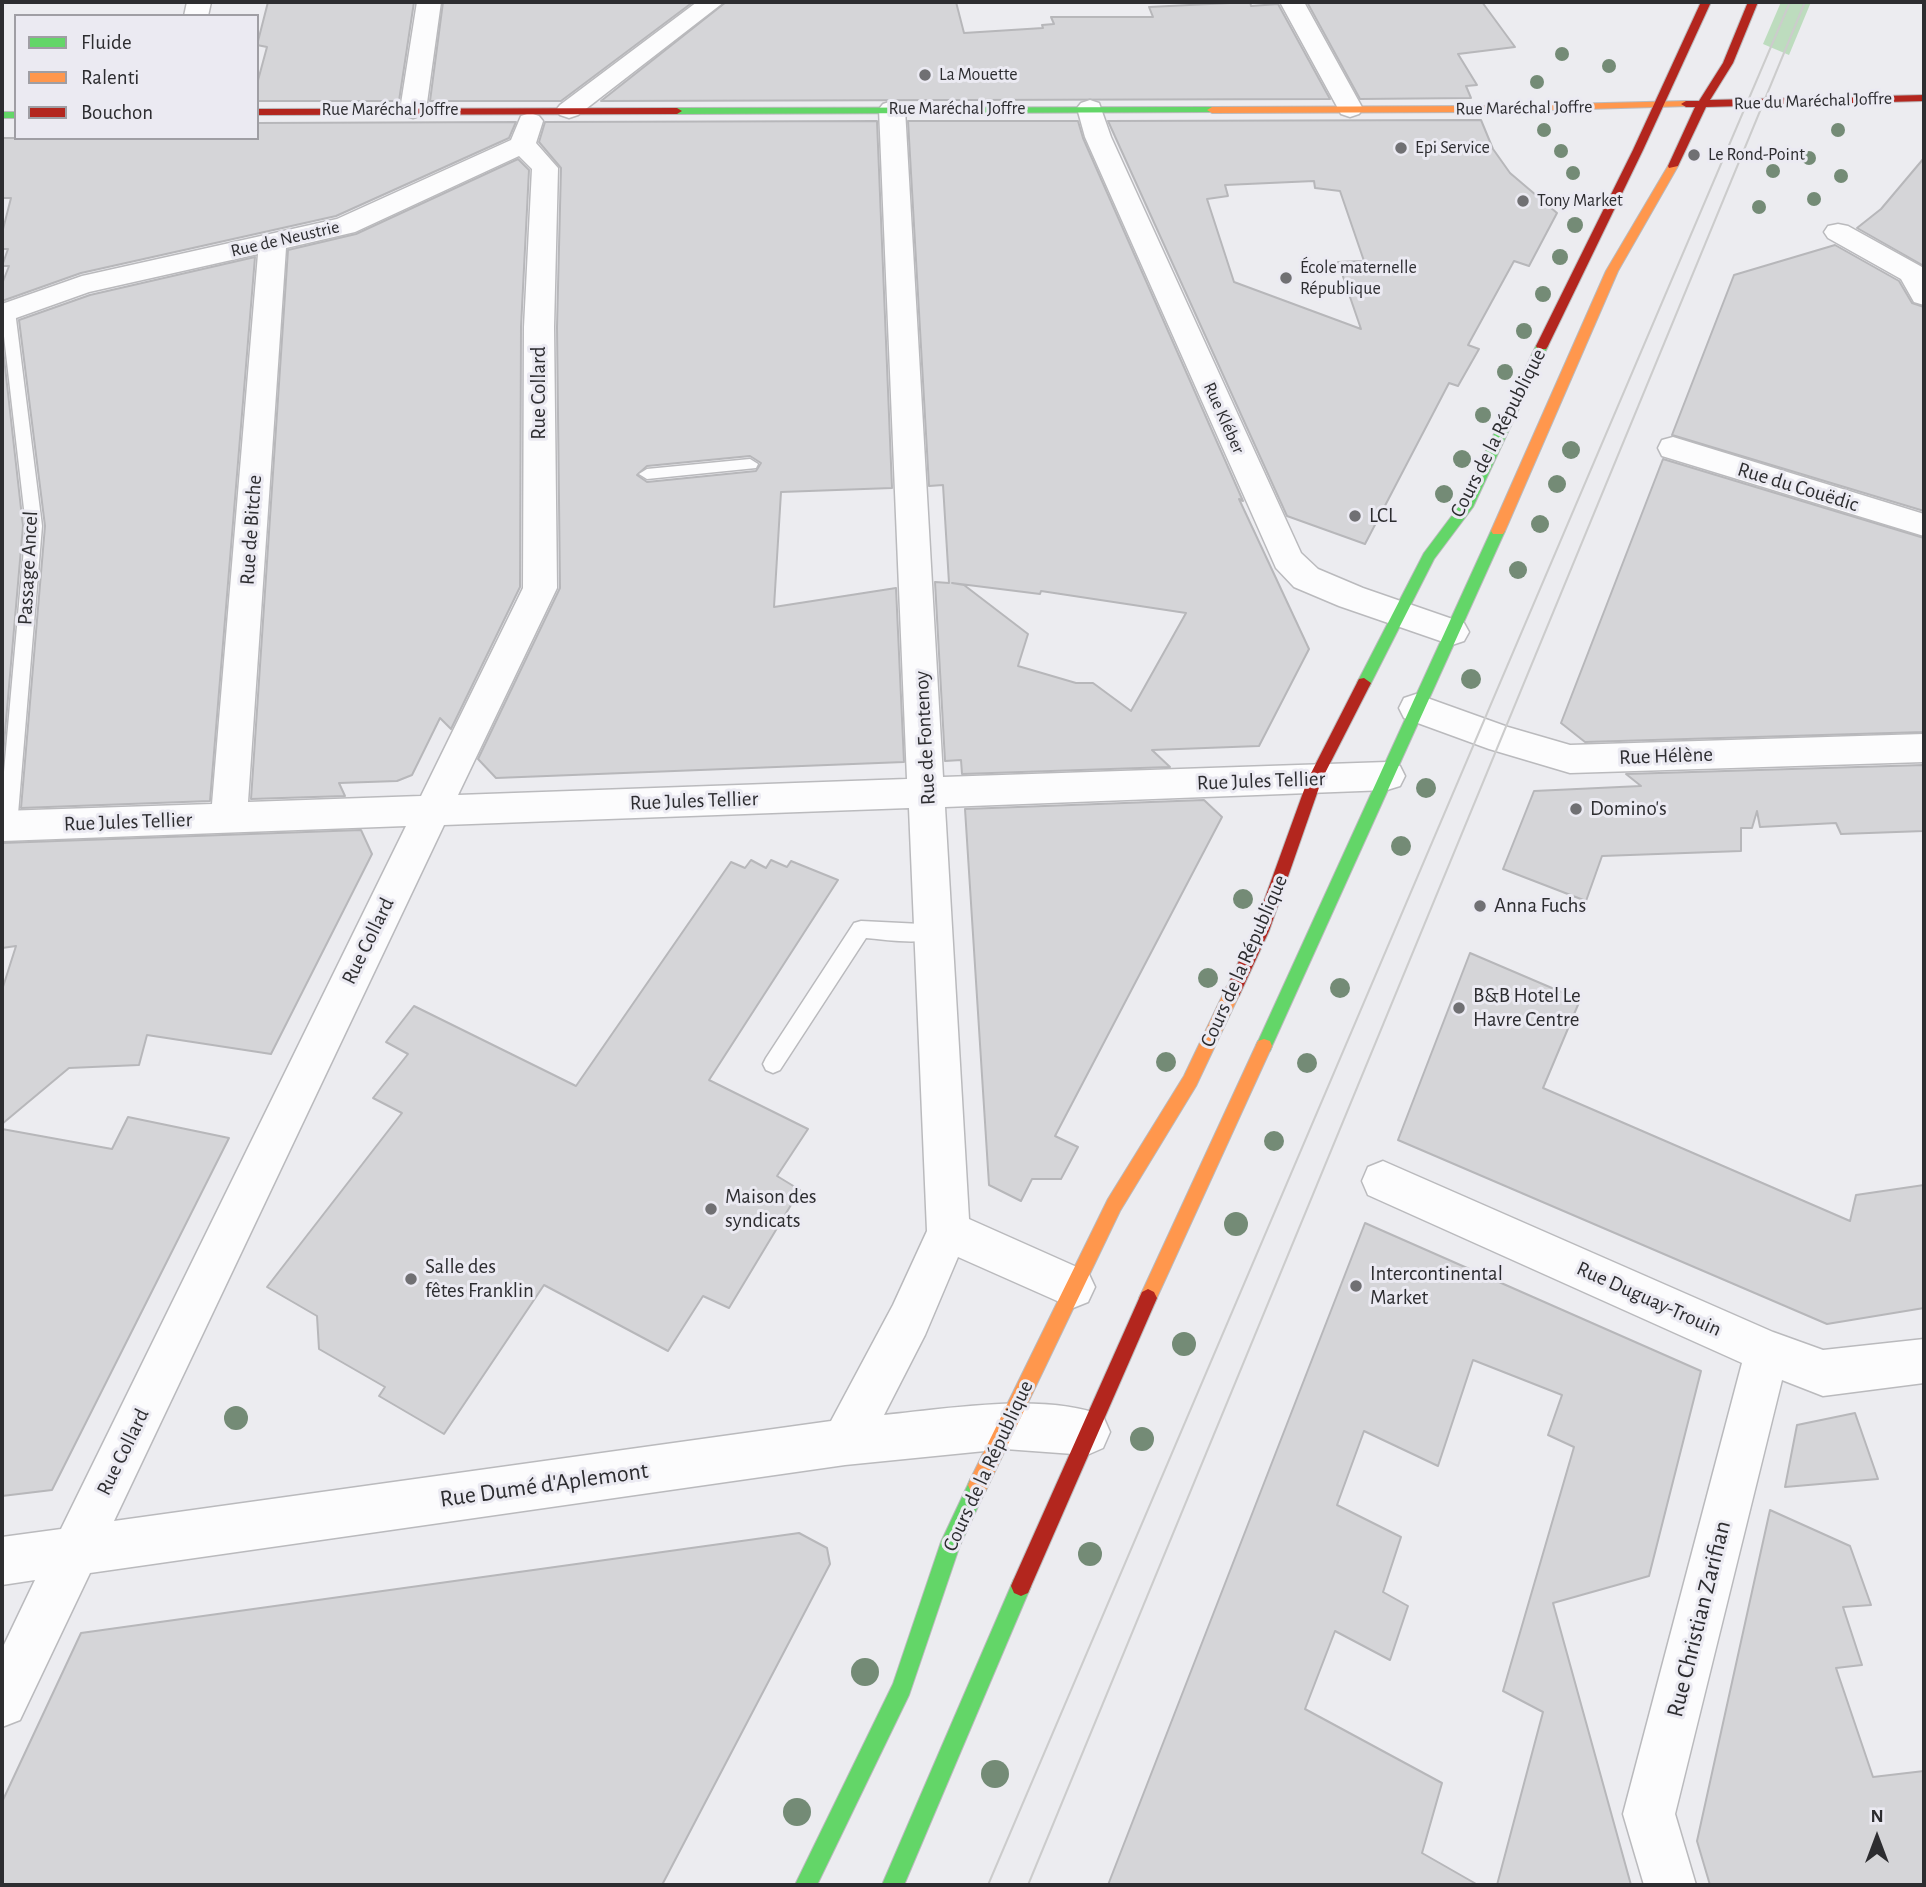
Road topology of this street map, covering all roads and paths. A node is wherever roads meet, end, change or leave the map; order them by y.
1 (429, 2) edge
2 (712, 2) edge
3 (1292, 2) edge
4 (1706, 2) edge
5 (1753, 2) edge
6 (1924, 98) edge
7 (1702, 104) junction
8 (1657, 106) junction
9 (1090, 108) junction
10 (892, 109) junction
11 (1350, 109) junction
12 (413, 110) junction
13 (569, 110) junction
14 (259, 112) edge
15 (528, 127) junction
16 (1838, 232) dead end
17 (274, 241) junction
18 (1924, 296) edge
19 (5, 312) edge
20 (1673, 448) dead end
21 (750, 464) dead end
22 (647, 474) dead end
23 (1924, 525) edge
24 (1401, 615) junction
25 (1452, 632) junction
26 (1416, 708) junction
27 (1924, 748) edge
28 (1387, 776) junction
29 (1315, 779) junction
30 (928, 793) junction
31 (432, 811) junction
32 (229, 818) junction
33 (5, 826) edge
34 (934, 931) junction
35 (773, 1064) dead end
36 (1383, 1181) dead end
37 (948, 1231) junction
38 (1073, 1287) junction
39 (1767, 1352) junction
40 (1924, 1361) edge
41 (1006, 1426) junction
42 (1087, 1432) junction
43 (845, 1442) junction
44 (75, 1551) junction
45 (2, 1561) edge
46 (2, 1702) edge
47 (806, 1885) edge
48 (893, 1885) edge
49 (1670, 1885) edge

1 - 12 street
2 - 13 street
3 - 11 street
4 - 8 main road, Cours de la République
5 - 7 main road, Cours de la République
6 - 7 main road, Rue du Maréchal Joffre
7 - 8 main road, Rue du Maréchal Joffre
7 - 25 main road, Cours de la République
8 - 11 main road, Rue Maréchal Joffre
8 - 24 main road, Cours de la République
9 - 10 main road, Rue Maréchal Joffre
9 - 11 main road, Rue Maréchal Joffre
9 - 24 street, Rue Kléber
10 - 13 main road, Rue Maréchal Joffre
10 - 30 street, Rue de Fontenoy
12 - 14 main road, Rue Maréchal Joffre
12 - 15 main road, Rue Maréchal Joffre
13 - 15 main road, Rue Maréchal Joffre
15 - 17 street, Rue de Neustrie
15 - 31 street, Rue Collard
16 - 18 street
17 - 19 street, Rue de Neustrie
17 - 32 street, Rue de Bitche
19 - 33 lane, Passage Ancel
20 - 23 street, Rue du Couëdic
21 - 22 lane
24 - 25 street, Rue Kléber
24 - 29 main road, Cours de la République
25 - 26 main road, Cours de la République
26 - 27 street, Rue Hélène
26 - 28 main road, Cours de la République
28 - 29 street, Rue Jules Tellier
28 - 42 main road, Cours de la République
29 - 30 street, Rue Jules Tellier
29 - 38 main road, Cours de la République
30 - 31 street, Rue Jules Tellier
30 - 34 street, Rue de Fontenoy
31 - 32 street, Rue Jules Tellier
31 - 44 street, Rue Collard
32 - 33 street, Rue Jules Tellier
34 - 35 lane
34 - 37 street, Rue de Fontenoy
36 - 39 street, Rue Duguay-Trouin
37 - 38 street
37 - 43 street
38 - 41 main road, Cours de la République
39 - 40 street, Rue Duguay-Trouin
39 - 49 street, Rue Christian Zarifian
41 - 42 street, Rue Dumé d'Aplemont
41 - 43 street, Rue Dumé d'Aplemont
41 - 47 main road, Cours de la République
42 - 48 main road, Cours de la République
43 - 44 street, Rue Dumé d'Aplemont
44 - 45 street, Rue Dumé d'Aplemont
44 - 46 street, Rue Collard

